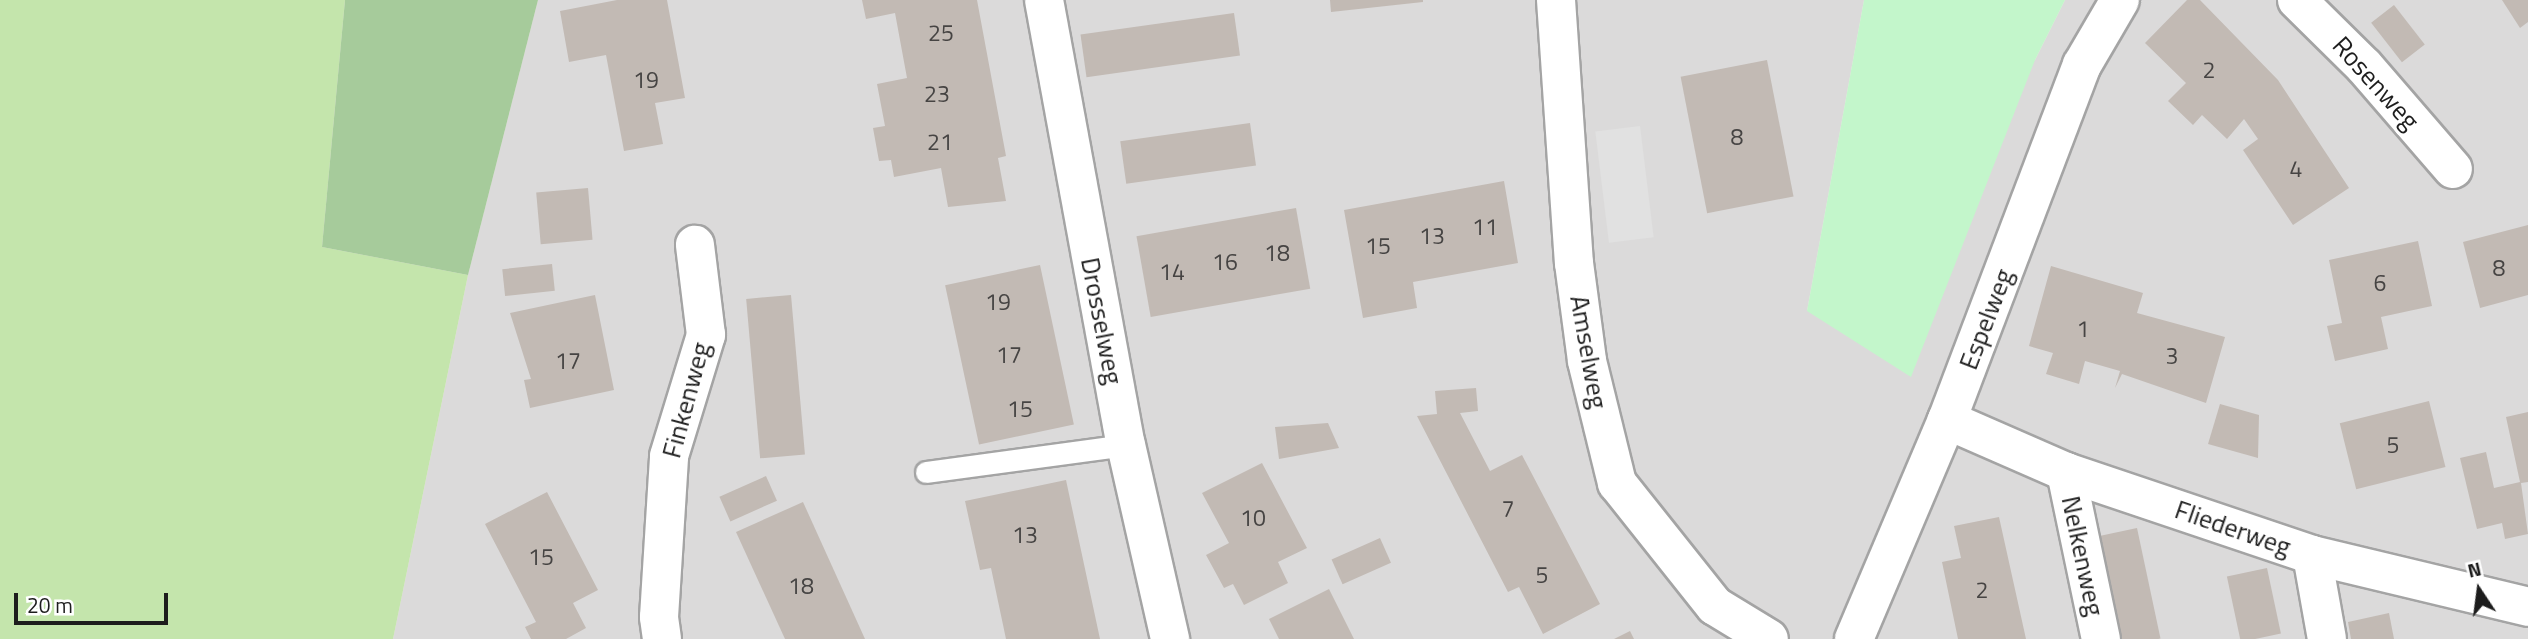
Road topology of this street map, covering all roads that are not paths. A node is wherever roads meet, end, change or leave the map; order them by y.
1 (1044, 0) edge
2 (1556, 0) edge
3 (2120, 0) edge
4 (2297, 0) edge
5 (2453, 169) dead end
6 (695, 245) dead end
7 (1947, 420) junction
8 (1126, 445) junction
9 (926, 472) dead end
10 (2066, 472) junction
11 (2312, 555) junction
12 (2528, 607) edge
13 (662, 639) edge
14 (1170, 639) edge
15 (1769, 639) edge
16 (1854, 639) edge
17 (2101, 639) edge
18 (2327, 639) edge

1 - 8 street, Drosselweg
2 - 15 street, Amselweg
3 - 7 street, Espelweg
4 - 5 street, Rosenweg
6 - 13 street, Finkenweg
7 - 10 street, Fliederweg
7 - 16 street, Espelweg
8 - 9 lane
8 - 14 street, Drosselweg
10 - 11 street, Fliederweg
10 - 17 street, Nelkenweg
11 - 12 street, Fliederweg
11 - 18 street

